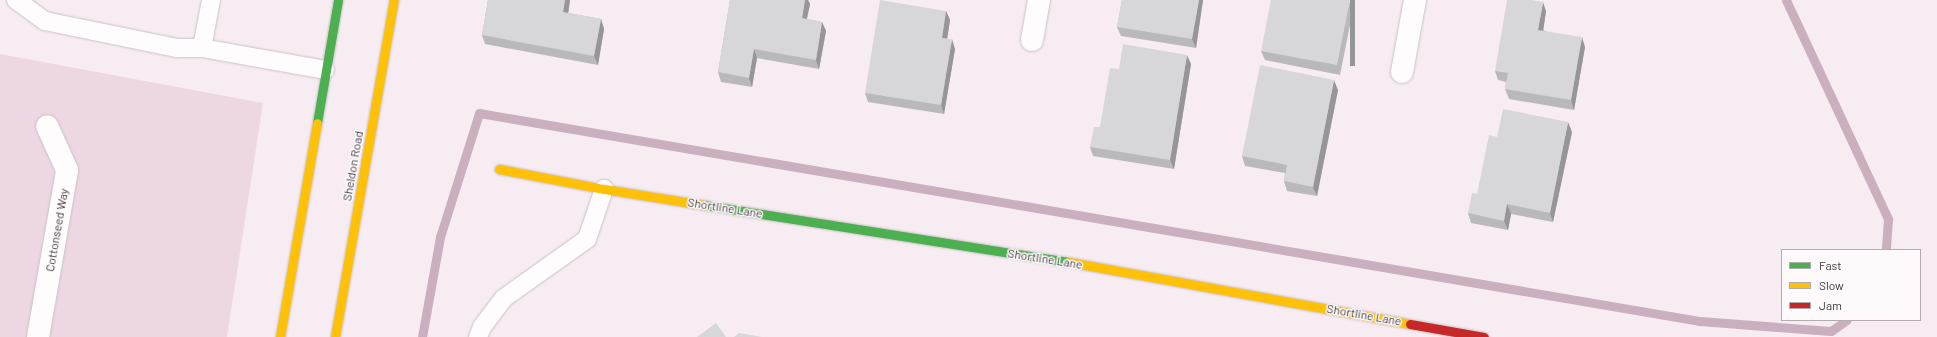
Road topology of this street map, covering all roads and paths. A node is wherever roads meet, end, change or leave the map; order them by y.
1 (16, 0) edge
2 (211, 0) edge
3 (338, 0) edge
4 (394, 0) edge
5 (1039, 0) edge
6 (1415, 0) edge
7 (1032, 40) dead end
8 (202, 48) junction
9 (325, 70) junction
10 (1402, 72) dead end
11 (47, 126) dead end
12 (499, 169) dead end
13 (604, 189) junction
14 (38, 337) edge
15 (280, 337) edge
16 (335, 337) edge
17 (478, 337) edge
18 (1484, 337) edge

1 - 8 lane
2 - 8 lane
3 - 9 street
4 - 16 street, Sheldon Road
5 - 7 street
6 - 10 street
8 - 9 lane
9 - 15 street
11 - 14 street, Cottonseed Way
12 - 13 street, Shortline Lane
13 - 17 lane
13 - 18 street, Shortline Lane

